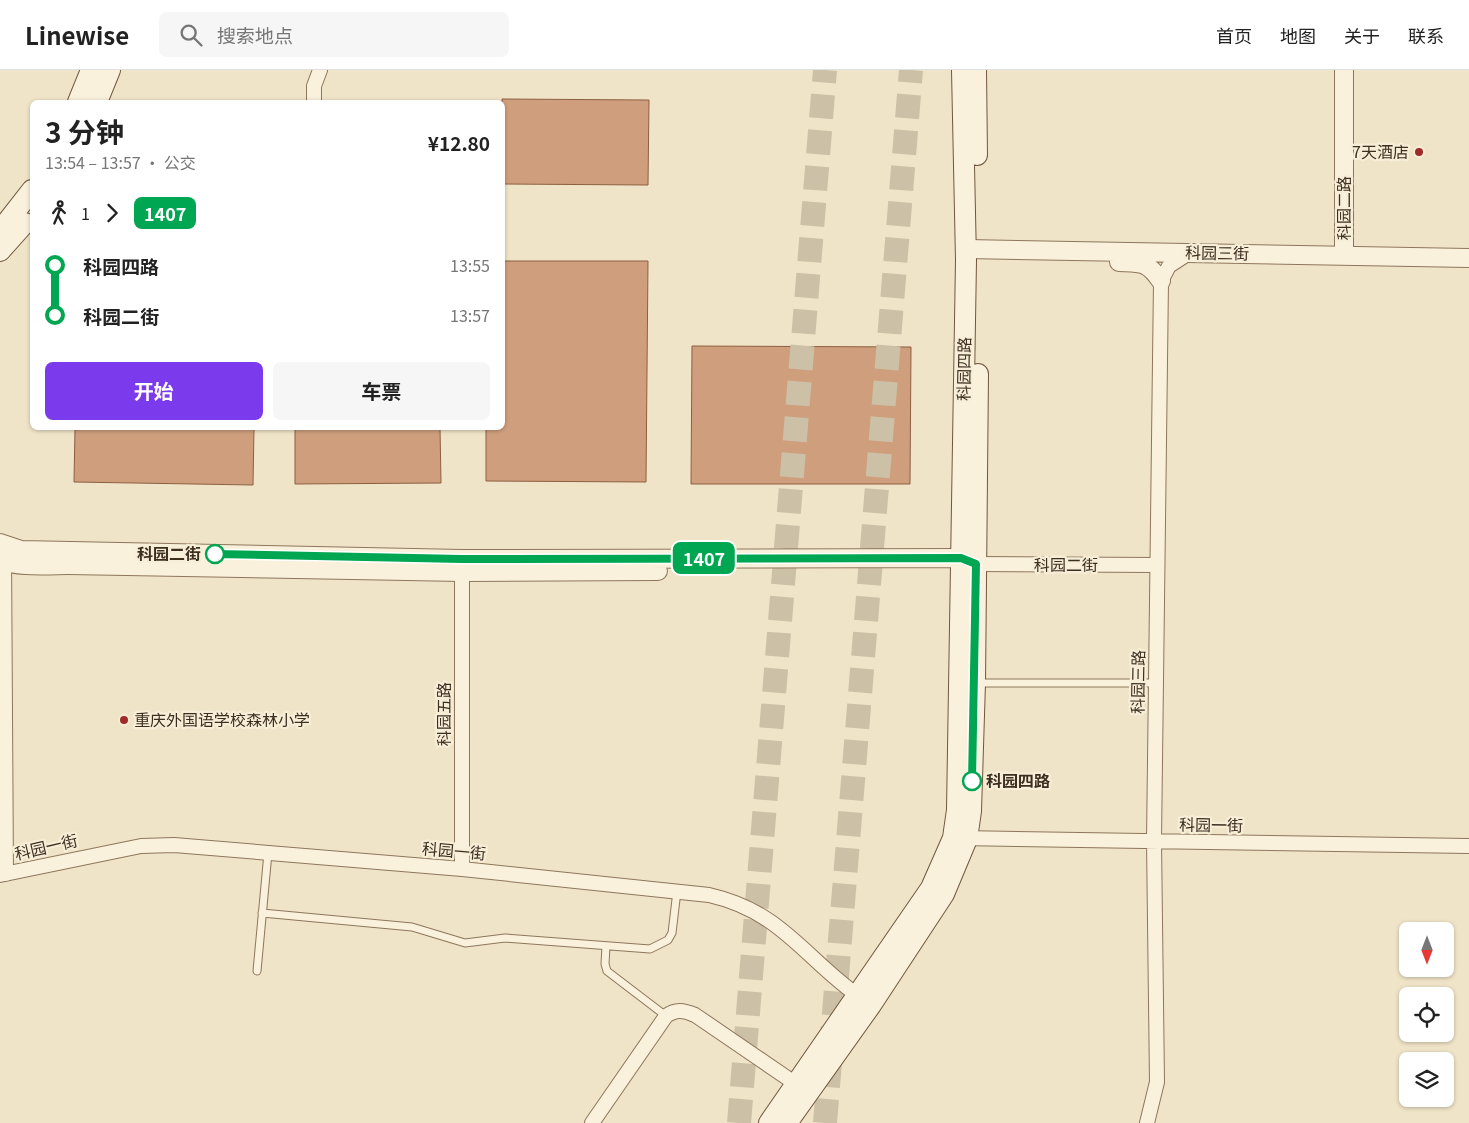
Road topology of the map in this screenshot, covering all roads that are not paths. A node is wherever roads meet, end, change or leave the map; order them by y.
1 (91, 70) edge
2 (110, 70) edge
3 (320, 70) edge
4 (962, 70) edge
5 (976, 70) edge
6 (1344, 70) edge
7 (79, 100) edge
8 (98, 100) edge
9 (314, 100) edge
10 (30, 195) edge
11 (20, 222) edge
12 (0, 251) edge
13 (1189, 253) junction
14 (972, 255) junction
15 (1344, 256) junction
16 (1469, 258) edge
17 (1161, 281) junction
18 (2, 553) edge
19 (966, 564) junction
20 (462, 565) junction
21 (1157, 566) junction
22 (975, 683) junction
23 (1156, 683) junction
24 (3, 799) edge
25 (960, 838) junction
26 (1154, 841) junction
27 (1469, 846) edge
28 (268, 853) junction
29 (462, 870) junction
30 (3, 875) edge
31 (677, 891) junction
32 (262, 913) junction
33 (606, 946) junction
34 (257, 972) dead end
35 (864, 1000) junction
36 (666, 1016) junction
37 (796, 1084) junction
38 (592, 1123) edge
39 (769, 1123) edge
40 (787, 1123) edge
41 (1147, 1123) edge

1 - 7 main road
2 - 8 main road
3 - 9 street
4 - 14 main road, 科园四路
5 - 14 main road, 科园四路
6 - 15 street, 科园二路
10 - 11 main road
11 - 12 main road
13 - 14 street, 科园三街
13 - 15 street, 科园三街
13 - 17 street
14 - 17 street
14 - 19 main road, 科园四路
15 - 16 street, 科园三街
17 - 21 street, 科园三路
18 - 20 street, 科园二街
18 - 24 street
19 - 20 street, 科园二街
19 - 21 street, 科园二街
19 - 22 main road, 科园四路
19 - 25 main road, 科园四路
20 - 29 street, 科园五路
21 - 23 street, 科园三路
22 - 23 lane
22 - 25 main road, 科园四路
23 - 26 street, 科园三路
24 - 30 street
25 - 26 street, 科园一街
25 - 35 main road, 科园四路
26 - 27 street, 科园一街
26 - 41 street, 科园三路
28 - 29 street, 科园一街
28 - 30 street, 科园一街
28 - 32 lane
29 - 31 street, 科园一街
31 - 33 lane
31 - 35 street, 科园一街
32 - 33 lane
32 - 34 lane
33 - 36 lane
35 - 37 main road, 科园四路
35 - 40 main road, 科园四路
36 - 37 street
36 - 38 street
37 - 39 main road, 科园四路

